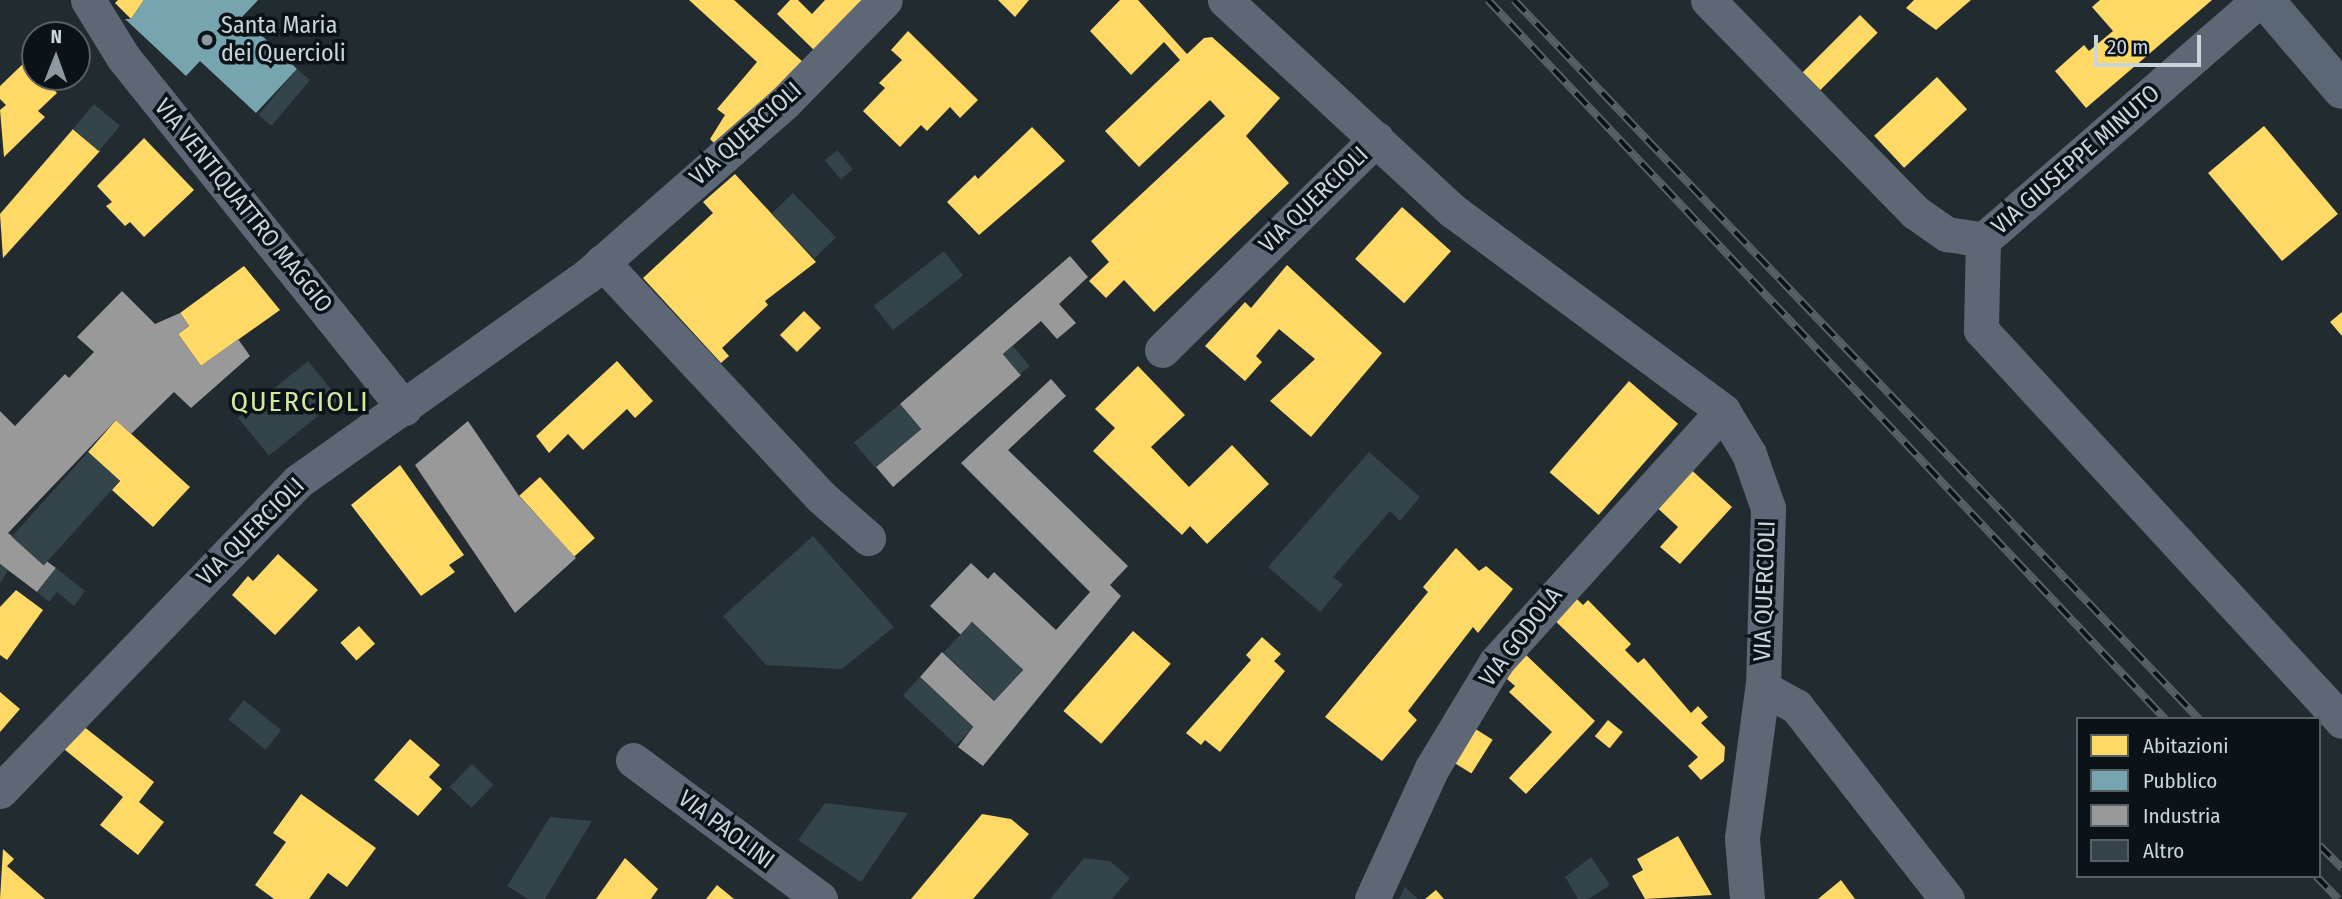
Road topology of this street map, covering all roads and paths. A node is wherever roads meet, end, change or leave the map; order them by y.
1 (88, 0) edge
2 (885, 0) edge
3 (1225, 0) edge
4 (1708, 0) edge
5 (2259, 0) edge
6 (2265, 0) edge
7 (2342, 90) edge
8 (1376, 139) junction
9 (1983, 240) junction
10 (602, 262) junction
11 (1162, 350) dead end
12 (404, 408) junction
13 (1723, 411) junction
14 (868, 538) dead end
15 (1763, 683) junction
16 (2342, 721) edge
17 (632, 760) dead end
18 (0, 791) edge
19 (820, 899) edge
20 (1372, 899) edge
21 (1747, 899) edge
22 (1947, 899) edge

1 - 12 street, VIA VENTIQUATTRO MAGGIO
2 - 10 street, VIA QUERCIOLI
3 - 8 street, VIA QUERCIOLI
4 - 9 street, VIA GIUSEPPE MINUTO
5 - 9 street, VIA GIUSEPPE MINUTO
6 - 7 main road
8 - 11 street, VIA QUERCIOLI
8 - 13 street, VIA QUERCIOLI
9 - 16 street
10 - 12 street, VIA QUERCIOLI
10 - 14 street
12 - 18 street, VIA QUERCIOLI
13 - 15 street, VIA QUERCIOLI
13 - 20 street, VIA GODOLA
15 - 21 street
15 - 22 street, VIA QUERCIOLI
17 - 19 street, VIA PAOLINI

